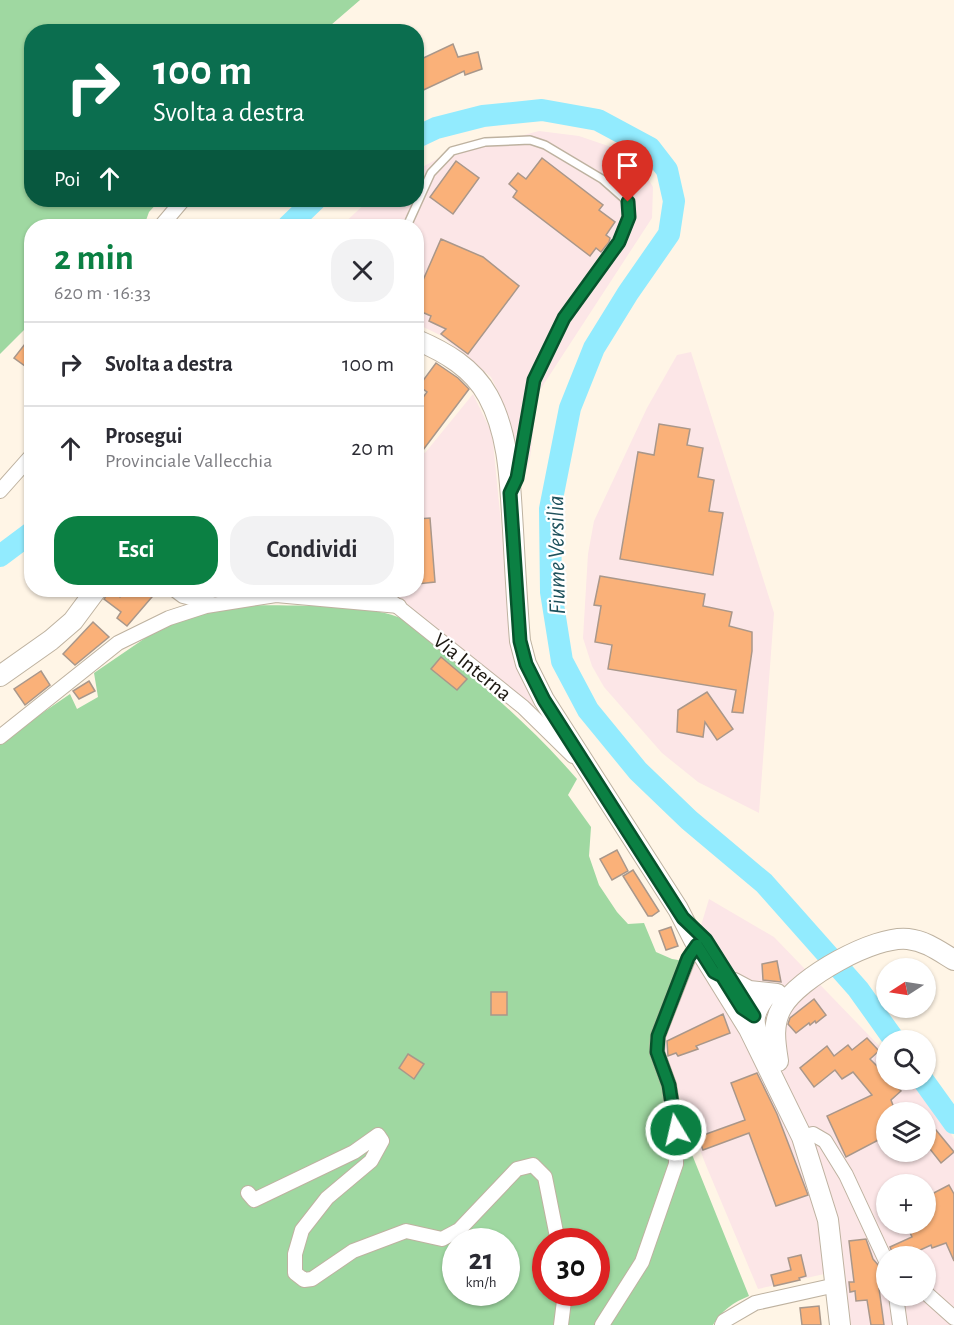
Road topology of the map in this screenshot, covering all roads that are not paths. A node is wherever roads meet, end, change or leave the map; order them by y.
1 (424, 188) edge
2 (177, 207) edge
3 (167, 219) edge
4 (424, 343) edge
5 (24, 464) edge
6 (0, 491) edge
7 (510, 493) junction
8 (91, 597) edge
9 (262, 597) edge
10 (298, 597) edge
11 (387, 597) edge
12 (399, 606) junction
13 (0, 676) edge
14 (0, 737) edge
15 (595, 779) junction
16 (683, 918) junction
17 (697, 945) junction
18 (954, 960) edge
19 (734, 982) junction
20 (801, 987) junction
21 (767, 994) junction
22 (778, 1014) junction
23 (750, 1020) junction
24 (775, 1066) junction
25 (802, 1137) junction
26 (248, 1193) dead end
27 (555, 1228) edge
28 (879, 1246) edge
29 (836, 1285) junction
30 (936, 1302) edge
31 (563, 1306) edge
32 (897, 1306) edge
33 (954, 1318) edge
34 (561, 1325) edge
35 (602, 1325) edge
36 (722, 1325) edge
37 (840, 1325) edge
38 (900, 1325) edge

1 - 7 lane
2 - 3 street
4 - 7 main road
5 - 6 street
7 - 15 main road
8 - 13 main road
9 - 14 street
10 - 12 street
11 - 12 street, Via Interna
12 - 15 street, Via Interna
15 - 16 main road
16 - 17 main road
16 - 19 main road
17 - 23 main road
17 - 35 street
18 - 20 main road
19 - 21 main road
19 - 23 main road
20 - 21 main road
20 - 22 main road
21 - 23 main road
22 - 23 main road
22 - 24 main road
23 - 24 main road
24 - 25 main road
25 - 28 street
25 - 29 main road
26 - 27 street
29 - 36 street
29 - 37 main road
30 - 33 street
31 - 34 street
32 - 38 street

